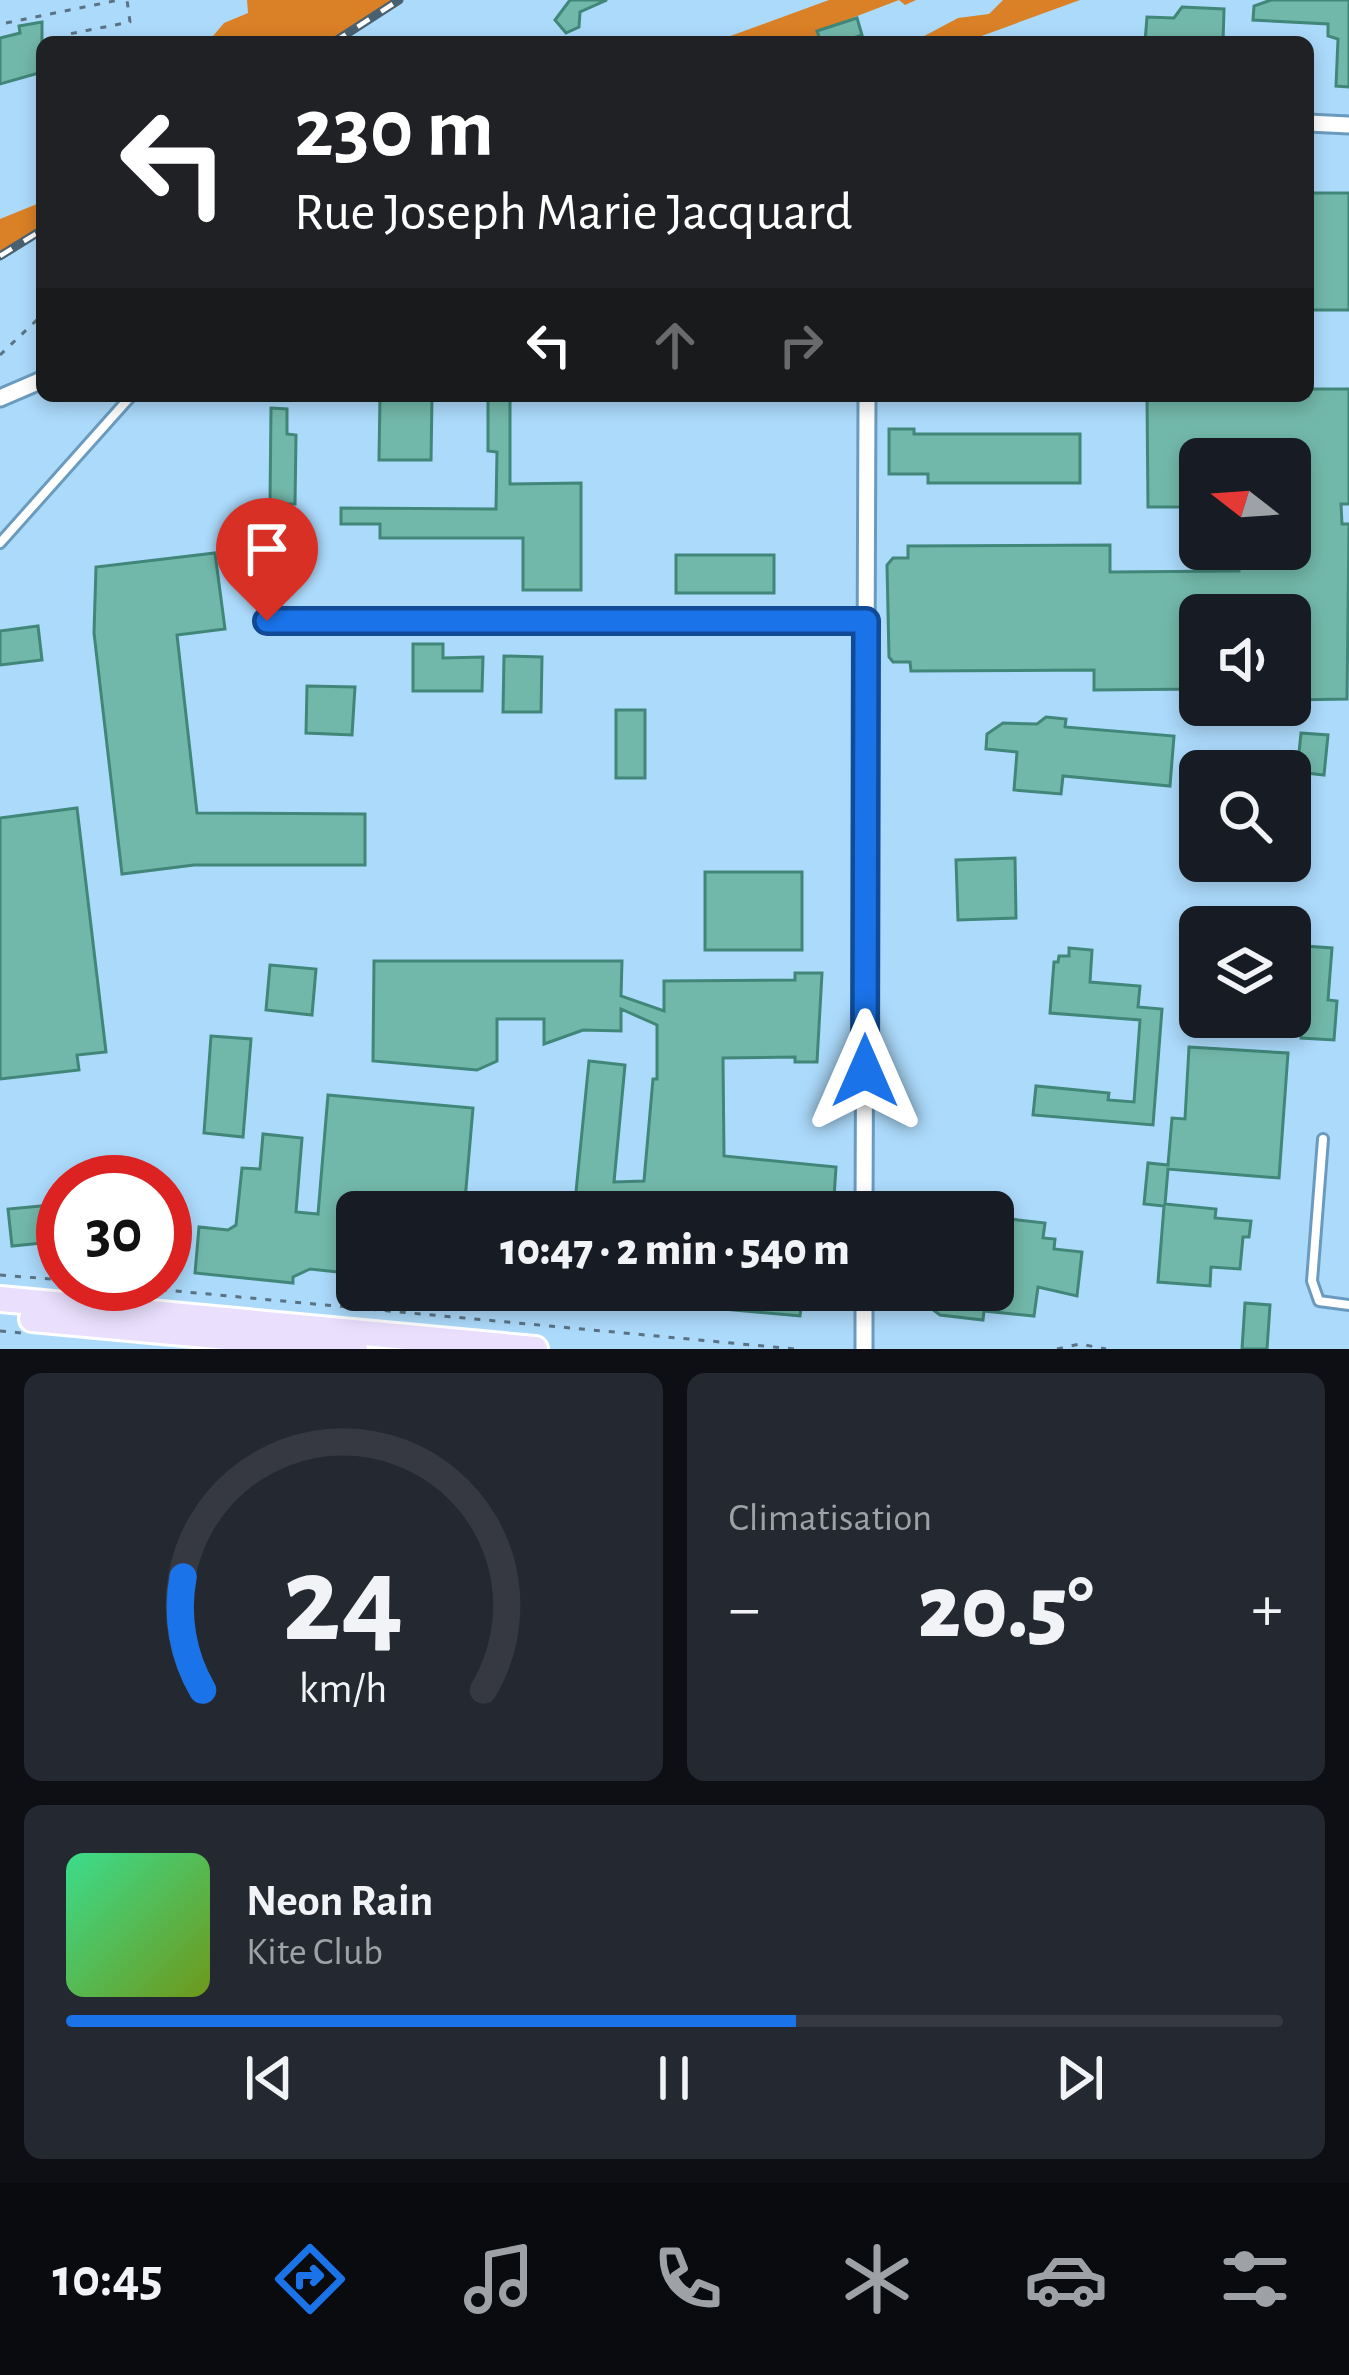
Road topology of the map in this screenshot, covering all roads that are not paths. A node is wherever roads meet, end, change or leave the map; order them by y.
1 (1314, 123) edge
2 (1349, 125) edge
3 (36, 383) edge
4 (0, 398) edge
5 (126, 402) edge
6 (867, 402) edge
7 (0, 543) edge
8 (267, 621) dead end
9 (866, 621) junction
10 (1323, 1139) dead end
11 (864, 1191) edge
12 (0, 1299) edge
13 (1349, 1305) edge
14 (864, 1311) edge
15 (0, 1316) edge
16 (355, 1349) edge
17 (536, 1349) edge
18 (864, 1349) edge

1 - 2 street
3 - 4 street
5 - 7 lane
6 - 9 street
8 - 9 street
9 - 11 street
10 - 13 lane
12 - 17 main road
14 - 18 street
15 - 16 main road

